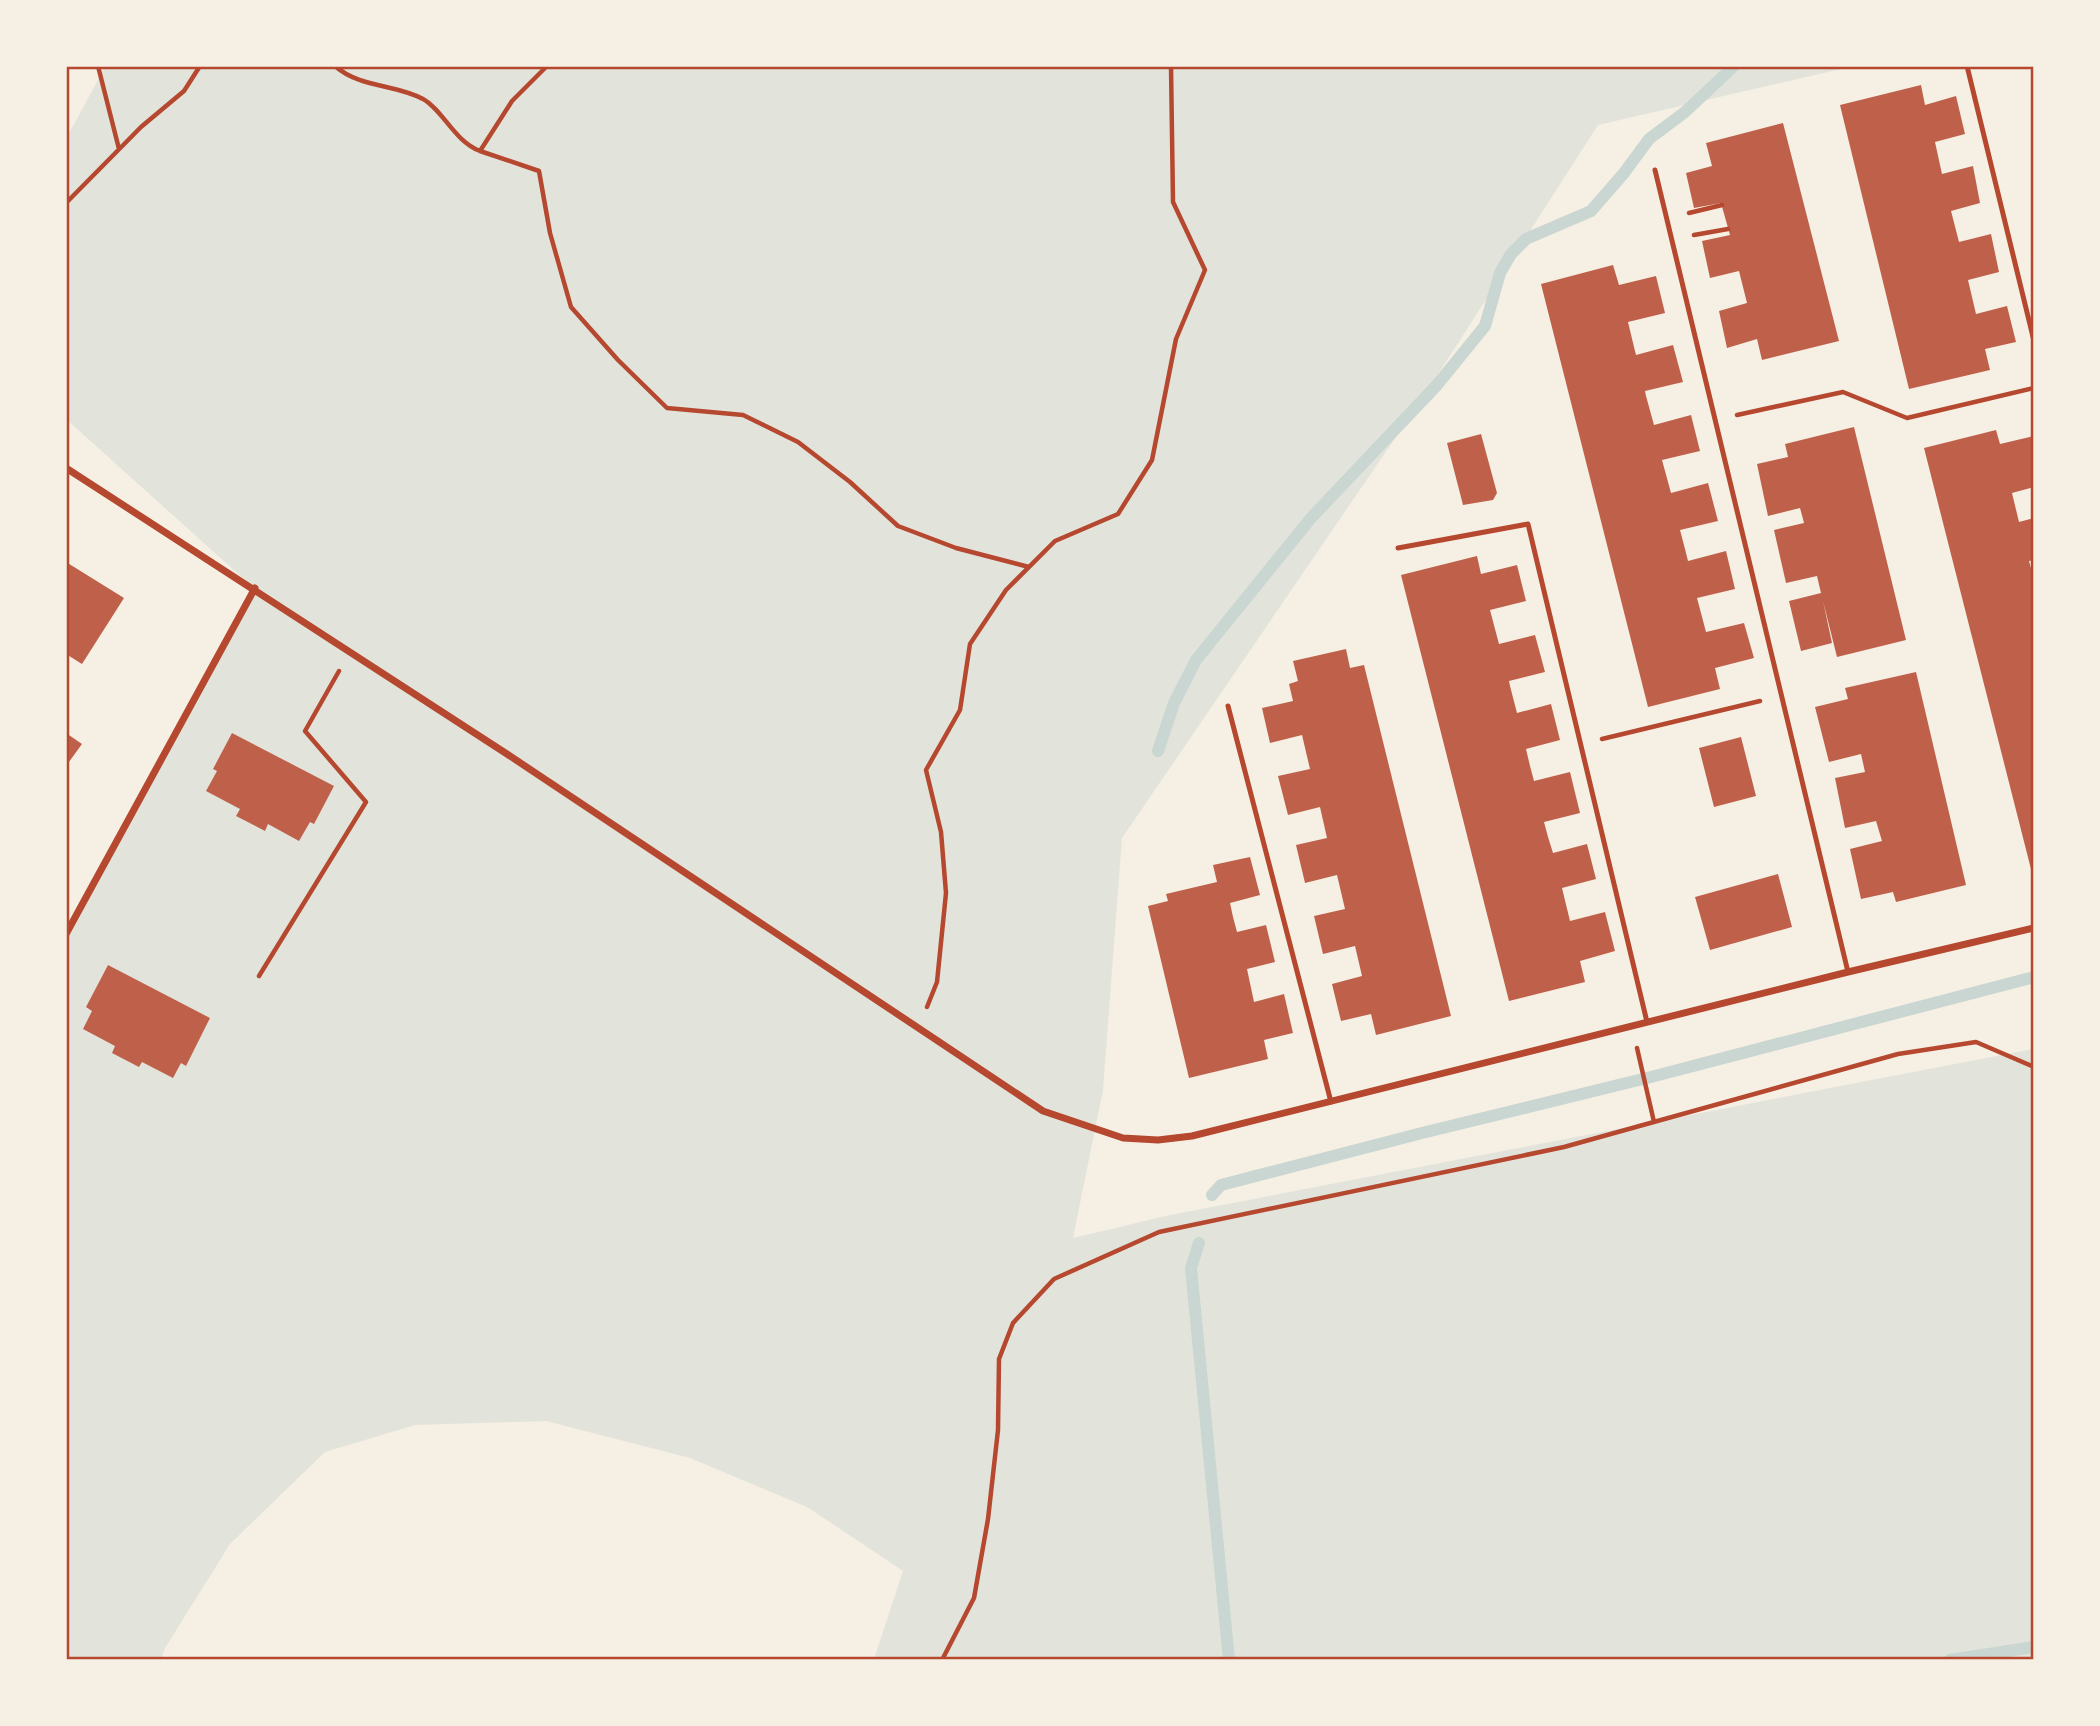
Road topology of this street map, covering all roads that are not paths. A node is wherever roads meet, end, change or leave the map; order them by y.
1 (1967, 66) edge
2 (1655, 170) dead end
3 (2034, 341) edge
4 (66, 468) edge
5 (1398, 548) dead end
6 (255, 589) junction
7 (1228, 706) dead end
8 (2034, 928) edge
9 (66, 934) edge
10 (1848, 972) junction
11 (1647, 1022) junction
12 (1331, 1102) junction

1 - 3 lane
2 - 10 lane
4 - 6 street
5 - 11 lane
6 - 9 street
6 - 12 street
7 - 12 lane
8 - 10 street
10 - 11 street
11 - 12 street

